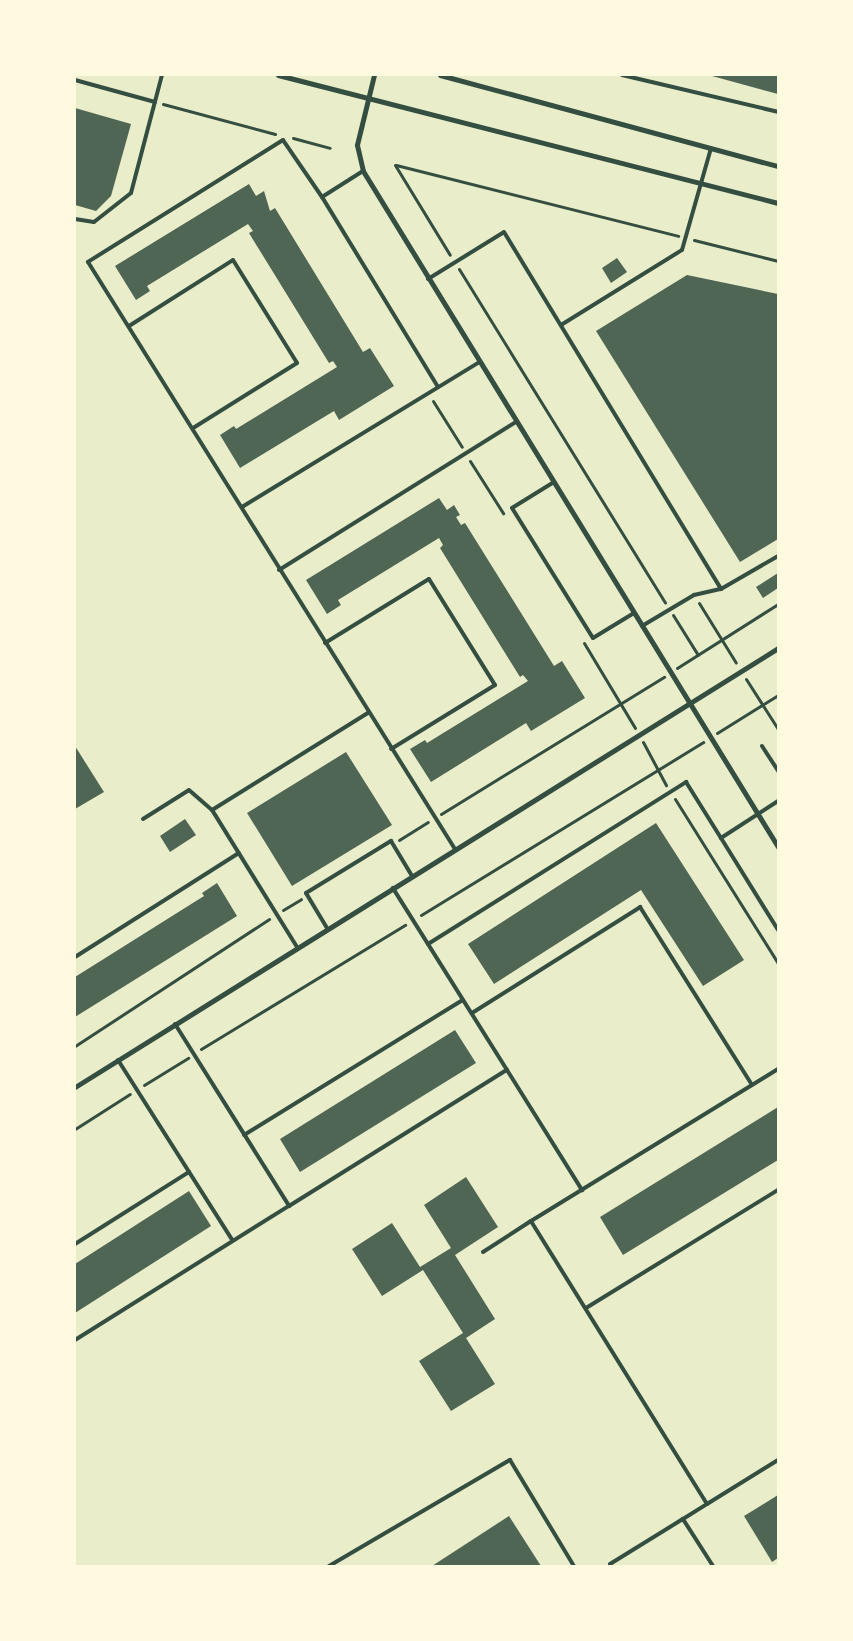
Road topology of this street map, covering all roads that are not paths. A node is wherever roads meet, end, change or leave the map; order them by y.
1 (162, 75) edge
2 (278, 75) edge
3 (374, 75) edge
4 (440, 75) edge
5 (622, 75) edge
6 (649, 75) edge
7 (75, 80) edge
8 (647, 81) junction
9 (368, 98) junction
10 (155, 102) junction
11 (778, 112) edge
12 (711, 148) junction
13 (778, 166) edge
14 (363, 171) junction
15 (701, 183) junction
16 (322, 197) junction
17 (778, 203) edge
18 (75, 219) edge
19 (428, 279) junction
20 (561, 325) junction
21 (129, 326) junction
22 (480, 362) junction
23 (438, 387) junction
24 (516, 422) junction
25 (193, 428) junction
26 (554, 482) junction
27 (242, 507) junction
28 (778, 556) edge
29 (279, 570) junction
30 (721, 590) junction
31 (634, 613) junction
32 (642, 626) junction
33 (325, 643) junction
34 (778, 648) edge
35 (689, 703) junction
36 (368, 713) junction
37 (762, 746) dead end
38 (391, 749) junction
39 (778, 772) edge
40 (778, 801) edge
41 (212, 810) junction
42 (758, 814) junction
43 (143, 819) dead end
44 (720, 838) junction
45 (778, 847) edge
46 (455, 848) junction
47 (239, 853) junction
48 (412, 876) junction
49 (393, 888) junction
50 (327, 928) junction
51 (778, 930) edge
52 (428, 944) junction
53 (297, 947) junction
54 (75, 957) edge
55 (463, 1000) junction
56 (472, 1013) junction
57 (175, 1024) junction
58 (118, 1060) junction
59 (778, 1069) edge
60 (507, 1070) junction
61 (752, 1085) junction
62 (75, 1087) edge
63 (244, 1134) junction
64 (190, 1172) junction
65 (582, 1190) junction
66 (778, 1190) edge
67 (289, 1206) junction
68 (531, 1221) junction
69 (233, 1241) junction
70 (75, 1244) edge
71 (483, 1252) dead end
72 (586, 1308) junction
73 (75, 1340) edge
74 (778, 1460) edge
75 (707, 1504) junction
76 (684, 1519) junction
77 (329, 1566) edge
78 (574, 1566) edge
79 (612, 1566) edge
80 (713, 1566) edge

1 - 10 lane
2 - 9 street
3 - 9 street
4 - 12 street
5 - 8 lane
6 - 8 lane
7 - 10 lane
8 - 11 lane
9 - 14 street
9 - 15 street
10 - 18 lane
12 - 13 street
12 - 15 lane
14 - 16 lane
14 - 19 street
15 - 17 street
15 - 20 lane
16 - 21 lane
16 - 23 lane
19 - 20 lane
19 - 22 street
20 - 30 lane
21 - 25 lane
21 - 25 lane
22 - 23 lane
22 - 24 street
23 - 27 lane
24 - 26 street
24 - 29 lane
25 - 27 lane
26 - 31 street
26 - 31 lane
27 - 29 lane
28 - 30 lane
29 - 33 lane
30 - 32 lane
31 - 32 street
32 - 35 street
33 - 36 lane
33 - 38 lane
34 - 35 street
35 - 42 street
35 - 46 street
36 - 38 lane
36 - 41 lane
37 - 39 lane
38 - 46 lane
40 - 42 lane
41 - 43 lane
41 - 47 lane
42 - 44 lane
42 - 45 street
44 - 51 lane
44 - 52 lane
46 - 48 street
47 - 53 lane
47 - 54 lane
48 - 49 street
48 - 50 lane
49 - 50 street
49 - 52 lane
50 - 53 street
52 - 55 lane
53 - 57 street
55 - 56 lane
55 - 63 lane
56 - 60 lane
56 - 61 lane
57 - 58 street
57 - 63 lane
58 - 62 street
58 - 64 lane
59 - 61 lane
60 - 65 lane
60 - 67 lane
61 - 65 lane
63 - 67 lane
64 - 69 lane
64 - 70 lane
65 - 68 lane
66 - 72 lane
67 - 69 lane
68 - 71 lane
68 - 72 lane
69 - 73 lane
72 - 75 lane
74 - 75 lane
75 - 76 lane
76 - 79 lane
76 - 80 lane
77 - 78 lane

